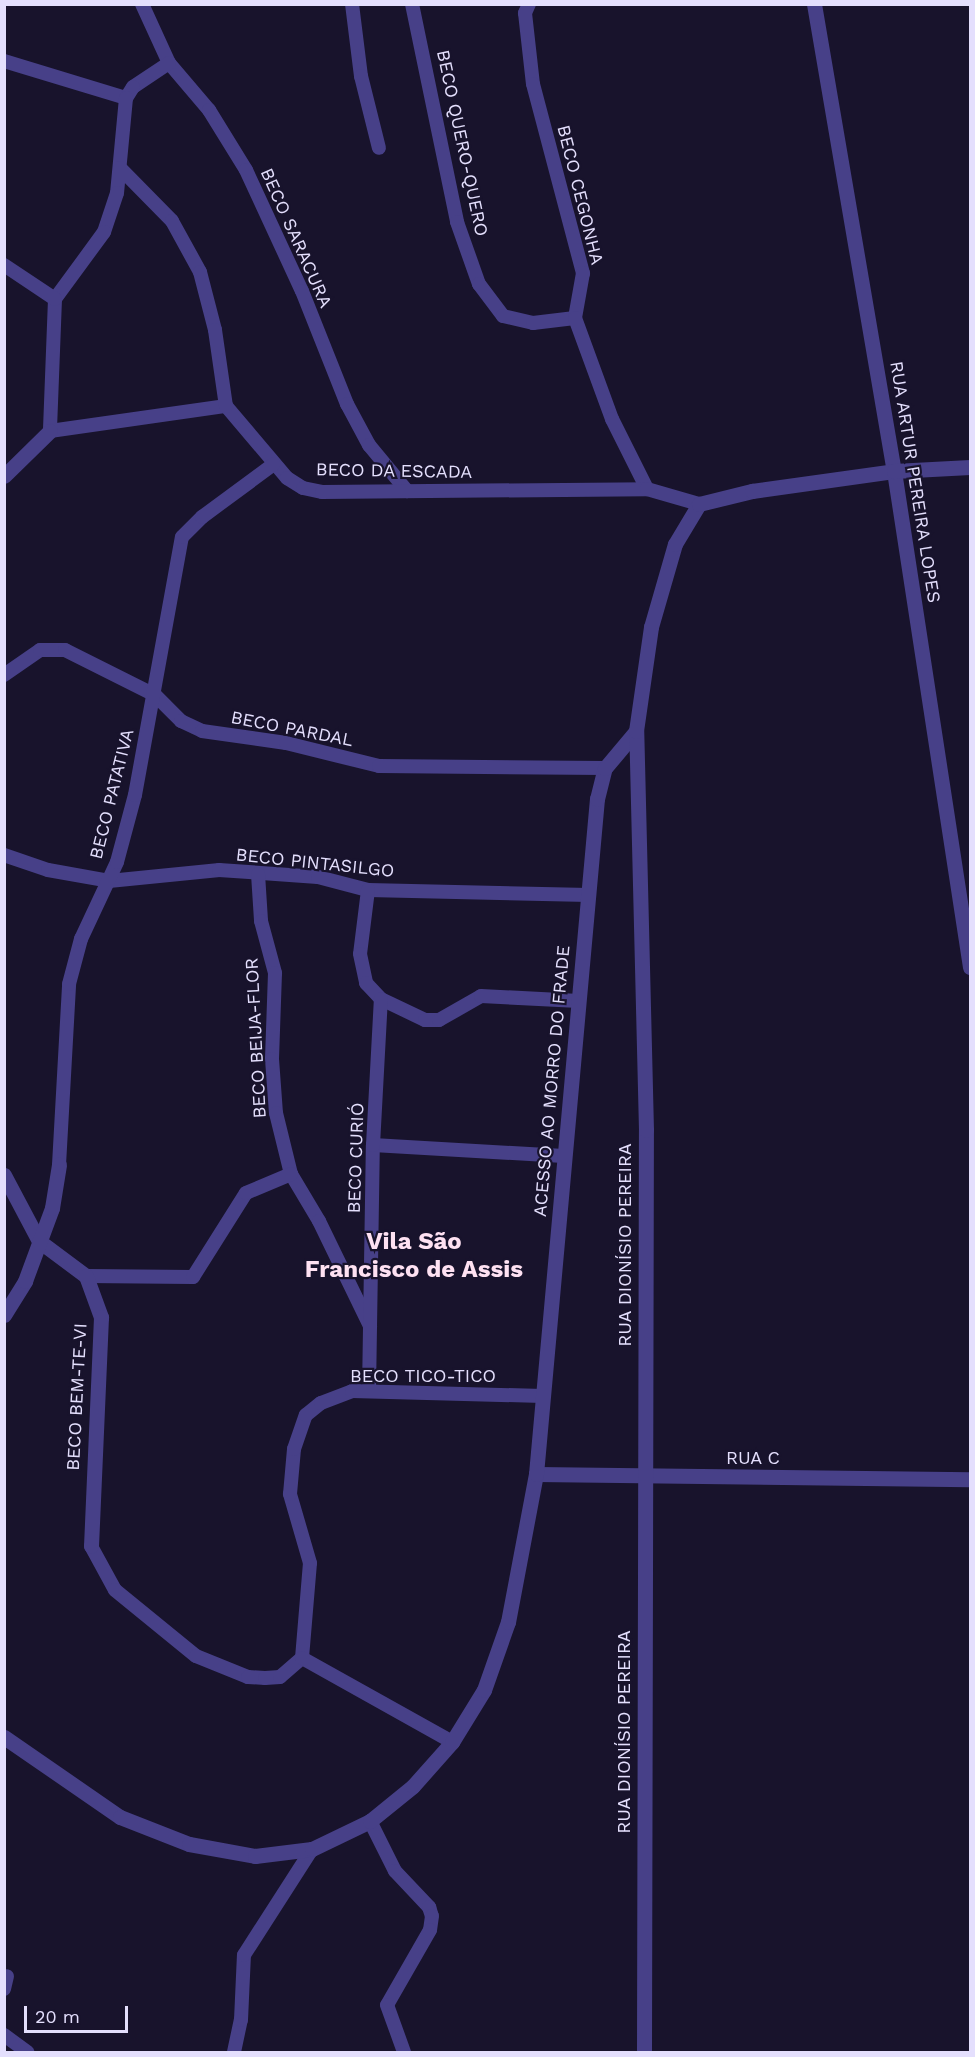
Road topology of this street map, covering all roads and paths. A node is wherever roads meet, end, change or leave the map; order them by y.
1 (352, 4) edge
2 (412, 4) edge
3 (529, 4) edge
4 (814, 4) edge
5 (143, 5) edge
6 (4, 61) edge
7 (169, 63) junction
8 (126, 98) junction
9 (379, 148) dead end
10 (120, 168) junction
11 (4, 265) edge
12 (55, 299) junction
13 (575, 318) junction
14 (226, 406) junction
15 (50, 431) junction
16 (274, 464) junction
17 (970, 467) edge
18 (894, 471) junction
19 (4, 476) edge
20 (647, 489) junction
21 (407, 491) junction
22 (699, 504) junction
23 (4, 675) edge
24 (155, 695) junction
25 (636, 731) junction
26 (605, 768) junction
27 (4, 855) edge
28 (258, 874) junction
29 (109, 881) junction
30 (368, 890) junction
31 (589, 896) junction
32 (970, 967) edge
33 (381, 999) junction
34 (579, 1001) junction
35 (373, 1145) junction
36 (564, 1156) junction
37 (59, 1165) joint
38 (291, 1174) junction
39 (4, 1175) edge
40 (39, 1241) junction
41 (86, 1276) junction
42 (4, 1315) edge
43 (369, 1326) junction
44 (369, 1390) junction
45 (543, 1396) junction
46 (536, 1474) junction
47 (643, 1478) junction
48 (970, 1479) edge
49 (90, 1546) joint
50 (302, 1658) junction
51 (4, 1737) edge
52 (452, 1742) junction
53 (370, 1821) junction
54 (312, 1849) junction
55 (4, 2035) edge
56 (27, 2052) edge
57 (234, 2052) edge
58 (404, 2052) edge
59 (644, 2052) edge

1 - 9 lane
2 - 13 lane, BECO QUERO-QUERO
3 - 13 lane, BECO CEGONHA
4 - 18 street, RUA ARTUR PEREIRA LOPES
5 - 7 lane, BECO SARACURA
6 - 8 lane
7 - 8 lane
7 - 21 lane, BECO SARACURA
8 - 10 lane
10 - 12 lane
10 - 14 lane
11 - 12 lane
12 - 15 lane
13 - 20 lane
14 - 15 lane
14 - 16 lane, BECO DA ESCADA
15 - 19 street
16 - 21 lane, BECO DA ESCADA
16 - 24 lane, BECO PATATIVA
17 - 18 street
18 - 22 street
18 - 32 street, RUA ARTUR PEREIRA LOPES
20 - 21 lane, BECO DA ESCADA
20 - 22 lane, BECO DA ESCADA
22 - 25 street, RUA DIONÍSIO PEREIRA
23 - 24 lane, BECO PARDAL
24 - 26 lane, BECO PARDAL
24 - 29 lane, BECO PATATIVA
25 - 26 street, ACESSO AO MORRO DO FRADE
25 - 47 street, RUA DIONÍSIO PEREIRA
26 - 31 street, ACESSO AO MORRO DO FRADE
27 - 29 lane, BECO PINTASILGO
28 - 29 lane, BECO PINTASILGO
28 - 30 lane, BECO PINTASILGO
28 - 38 lane, BECO BEIJA-FLOR
29 - 37 lane, BECO PATATIVA
30 - 31 lane, BECO PINTASILGO
30 - 33 lane
31 - 34 street, ACESSO AO MORRO DO FRADE
33 - 34 lane
33 - 35 lane, BECO CURIÓ
34 - 36 street, ACESSO AO MORRO DO FRADE
35 - 36 lane
35 - 43 lane, BECO CURIÓ
36 - 45 street, ACESSO AO MORRO DO FRADE
37 - 40 street, BECO PATATIVA
38 - 41 lane
38 - 43 lane, BECO BEIJA-FLOR
39 - 40 street
40 - 41 street
40 - 42 street, BECO PATATIVA
41 - 49 street, BECO BEM-TE-VI
43 - 44 lane, BECO CURIÓ
44 - 45 lane, BECO TICO-TICO
44 - 50 lane, BECO TICO-TICO
45 - 46 street, ACESSO AO MORRO DO FRADE
46 - 47 street, RUA C
46 - 52 street, ACESSO AO MORRO DO FRADE
47 - 48 street, RUA C
47 - 59 street, RUA DIONÍSIO PEREIRA
49 - 50 lane
50 - 52 lane
51 - 54 street, ACESSO AO MORRO DO FRADE
52 - 53 street, ACESSO AO MORRO DO FRADE
53 - 54 street, ACESSO AO MORRO DO FRADE
53 - 58 lane
54 - 57 lane
55 - 56 lane

